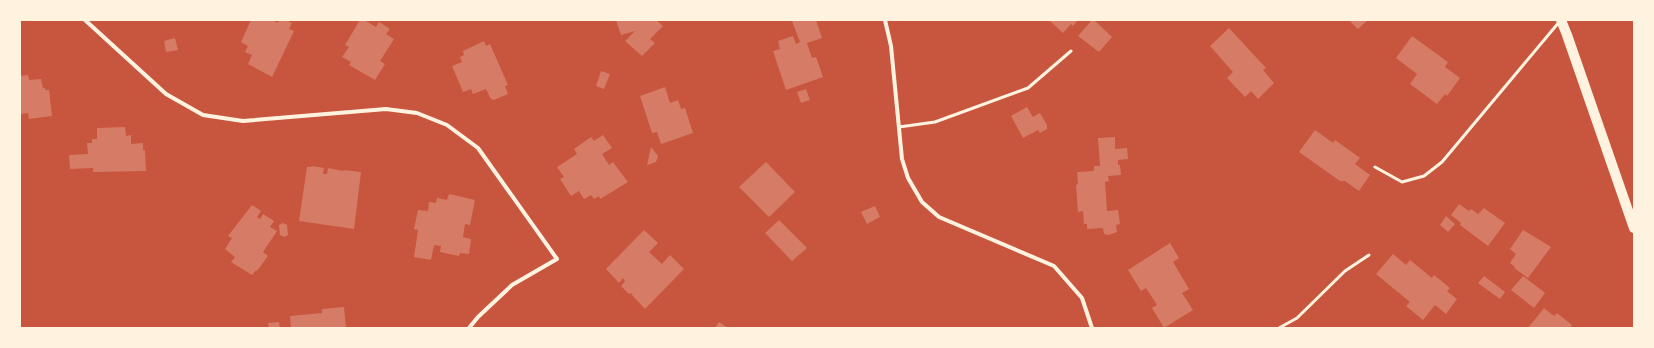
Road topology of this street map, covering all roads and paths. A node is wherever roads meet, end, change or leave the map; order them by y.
1 (84, 20) edge
2 (885, 20) edge
3 (1561, 20) edge
4 (1071, 51) dead end
5 (899, 127) junction
6 (1375, 168) dead end
7 (1634, 228) edge
8 (1369, 254) dead end
9 (469, 328) edge
10 (1092, 328) edge
11 (1279, 328) edge

1 - 9 street
2 - 5 street
3 - 6 lane
3 - 7 main road
4 - 5 lane
5 - 10 street
8 - 11 lane

